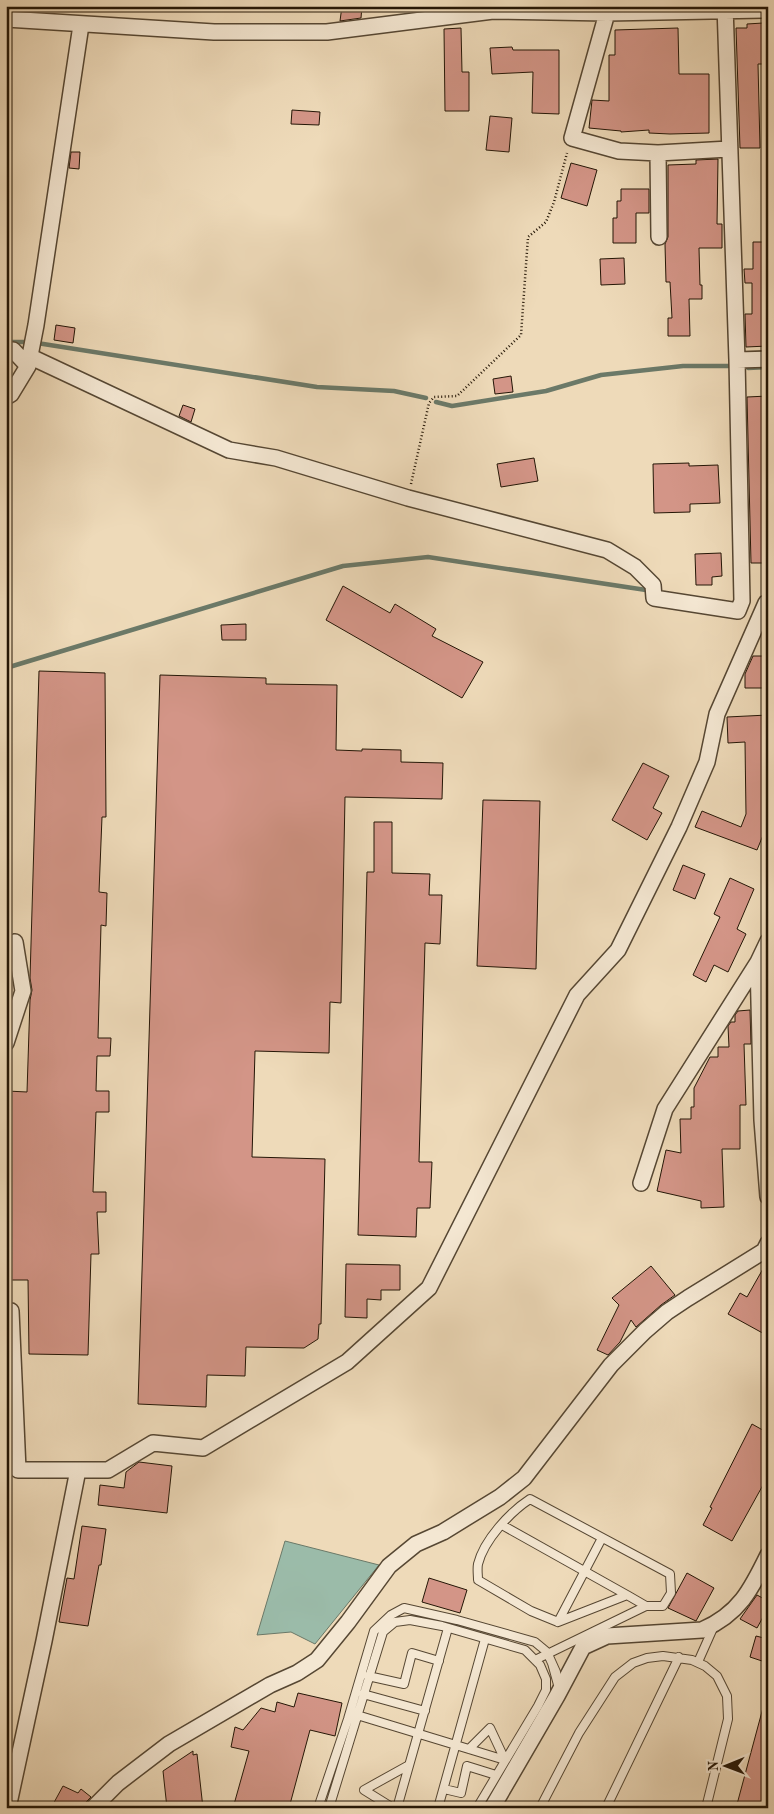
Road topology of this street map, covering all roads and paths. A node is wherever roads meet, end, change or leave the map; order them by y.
1 (630, 9) edge
2 (725, 9) edge
3 (768, 10) edge
4 (433, 12) edge
5 (607, 13) junction
6 (6, 19) edge
7 (81, 24) junction
8 (572, 138) junction
9 (729, 150) junction
10 (658, 153) junction
11 (660, 237) dead end
12 (6, 350) edge
13 (768, 359) edge
14 (737, 360) junction
15 (30, 361) junction
16 (6, 397) edge
17 (408, 498) junction
18 (742, 601) junction
19 (767, 603) edge
20 (768, 941) edge
21 (15, 942) dead end
22 (758, 962) junction
23 (6, 1043) edge
24 (641, 1183) dead end
25 (768, 1197) edge
26 (768, 1244) edge
27 (6, 1311) edge
28 (78, 1470) junction
29 (502, 1525) junction
30 (602, 1538) junction
31 (768, 1555) edge
32 (585, 1572) junction
33 (627, 1595) junction
34 (646, 1606) junction
35 (558, 1622) junction
36 (715, 1624) junction
37 (448, 1628) junction
38 (485, 1639) junction
39 (548, 1653) junction
40 (679, 1657) junction
41 (535, 1660) junction
42 (439, 1661) junction
43 (698, 1662) junction
44 (368, 1676) junction
45 (560, 1692) junction
46 (363, 1694) junction
47 (425, 1711) junction
48 (357, 1714) junction
49 (418, 1734) junction
50 (456, 1745) junction
51 (469, 1749) junction
52 (505, 1760) junction
53 (410, 1765) junction
54 (496, 1775) junction
55 (444, 1789) junction
56 (542, 1807) edge
57 (8, 1808) edge
58 (93, 1808) edge
59 (318, 1808) edge
60 (329, 1808) edge
61 (393, 1808) edge
62 (398, 1808) edge
63 (438, 1808) edge
64 (477, 1808) edge
65 (492, 1808) edge
66 (606, 1808) edge
67 (706, 1808) edge

1 - 2 street
1 - 5 street
2 - 3 street
2 - 9 street
4 - 5 street
4 - 7 street
5 - 8 street
6 - 7 street
7 - 15 street
8 - 10 street
8 - 17 path
9 - 10 street
9 - 14 street
10 - 11 street
12 - 15 street
13 - 14 street
14 - 18 street
15 - 16 street
15 - 17 street
17 - 18 street
18 - 19 street
19 - 28 street
20 - 22 street
21 - 23 street
22 - 24 street
22 - 25 street
26 - 58 street
27 - 28 street
28 - 57 street
29 - 30 lane
29 - 32 lane
29 - 35 lane
30 - 32 lane
30 - 34 lane
31 - 36 street
32 - 33 lane
32 - 35 lane
33 - 34 lane
33 - 35 lane
34 - 39 lane
36 - 43 lane
36 - 45 street
37 - 38 lane
37 - 42 lane
37 - 44 lane
38 - 41 lane
38 - 50 lane
39 - 41 lane
39 - 45 lane
39 - 59 lane
40 - 43 lane
40 - 56 lane
40 - 66 lane
41 - 52 lane
42 - 44 lane
42 - 47 lane
43 - 67 lane
44 - 46 lane
45 - 65 street
46 - 47 lane
46 - 48 lane
47 - 49 lane
48 - 49 lane
48 - 60 lane
49 - 50 lane
49 - 53 lane
50 - 51 lane
50 - 55 lane
51 - 52 lane
51 - 52 lane
52 - 54 lane
53 - 61 lane
53 - 62 lane
54 - 55 lane
54 - 64 lane
55 - 63 lane

